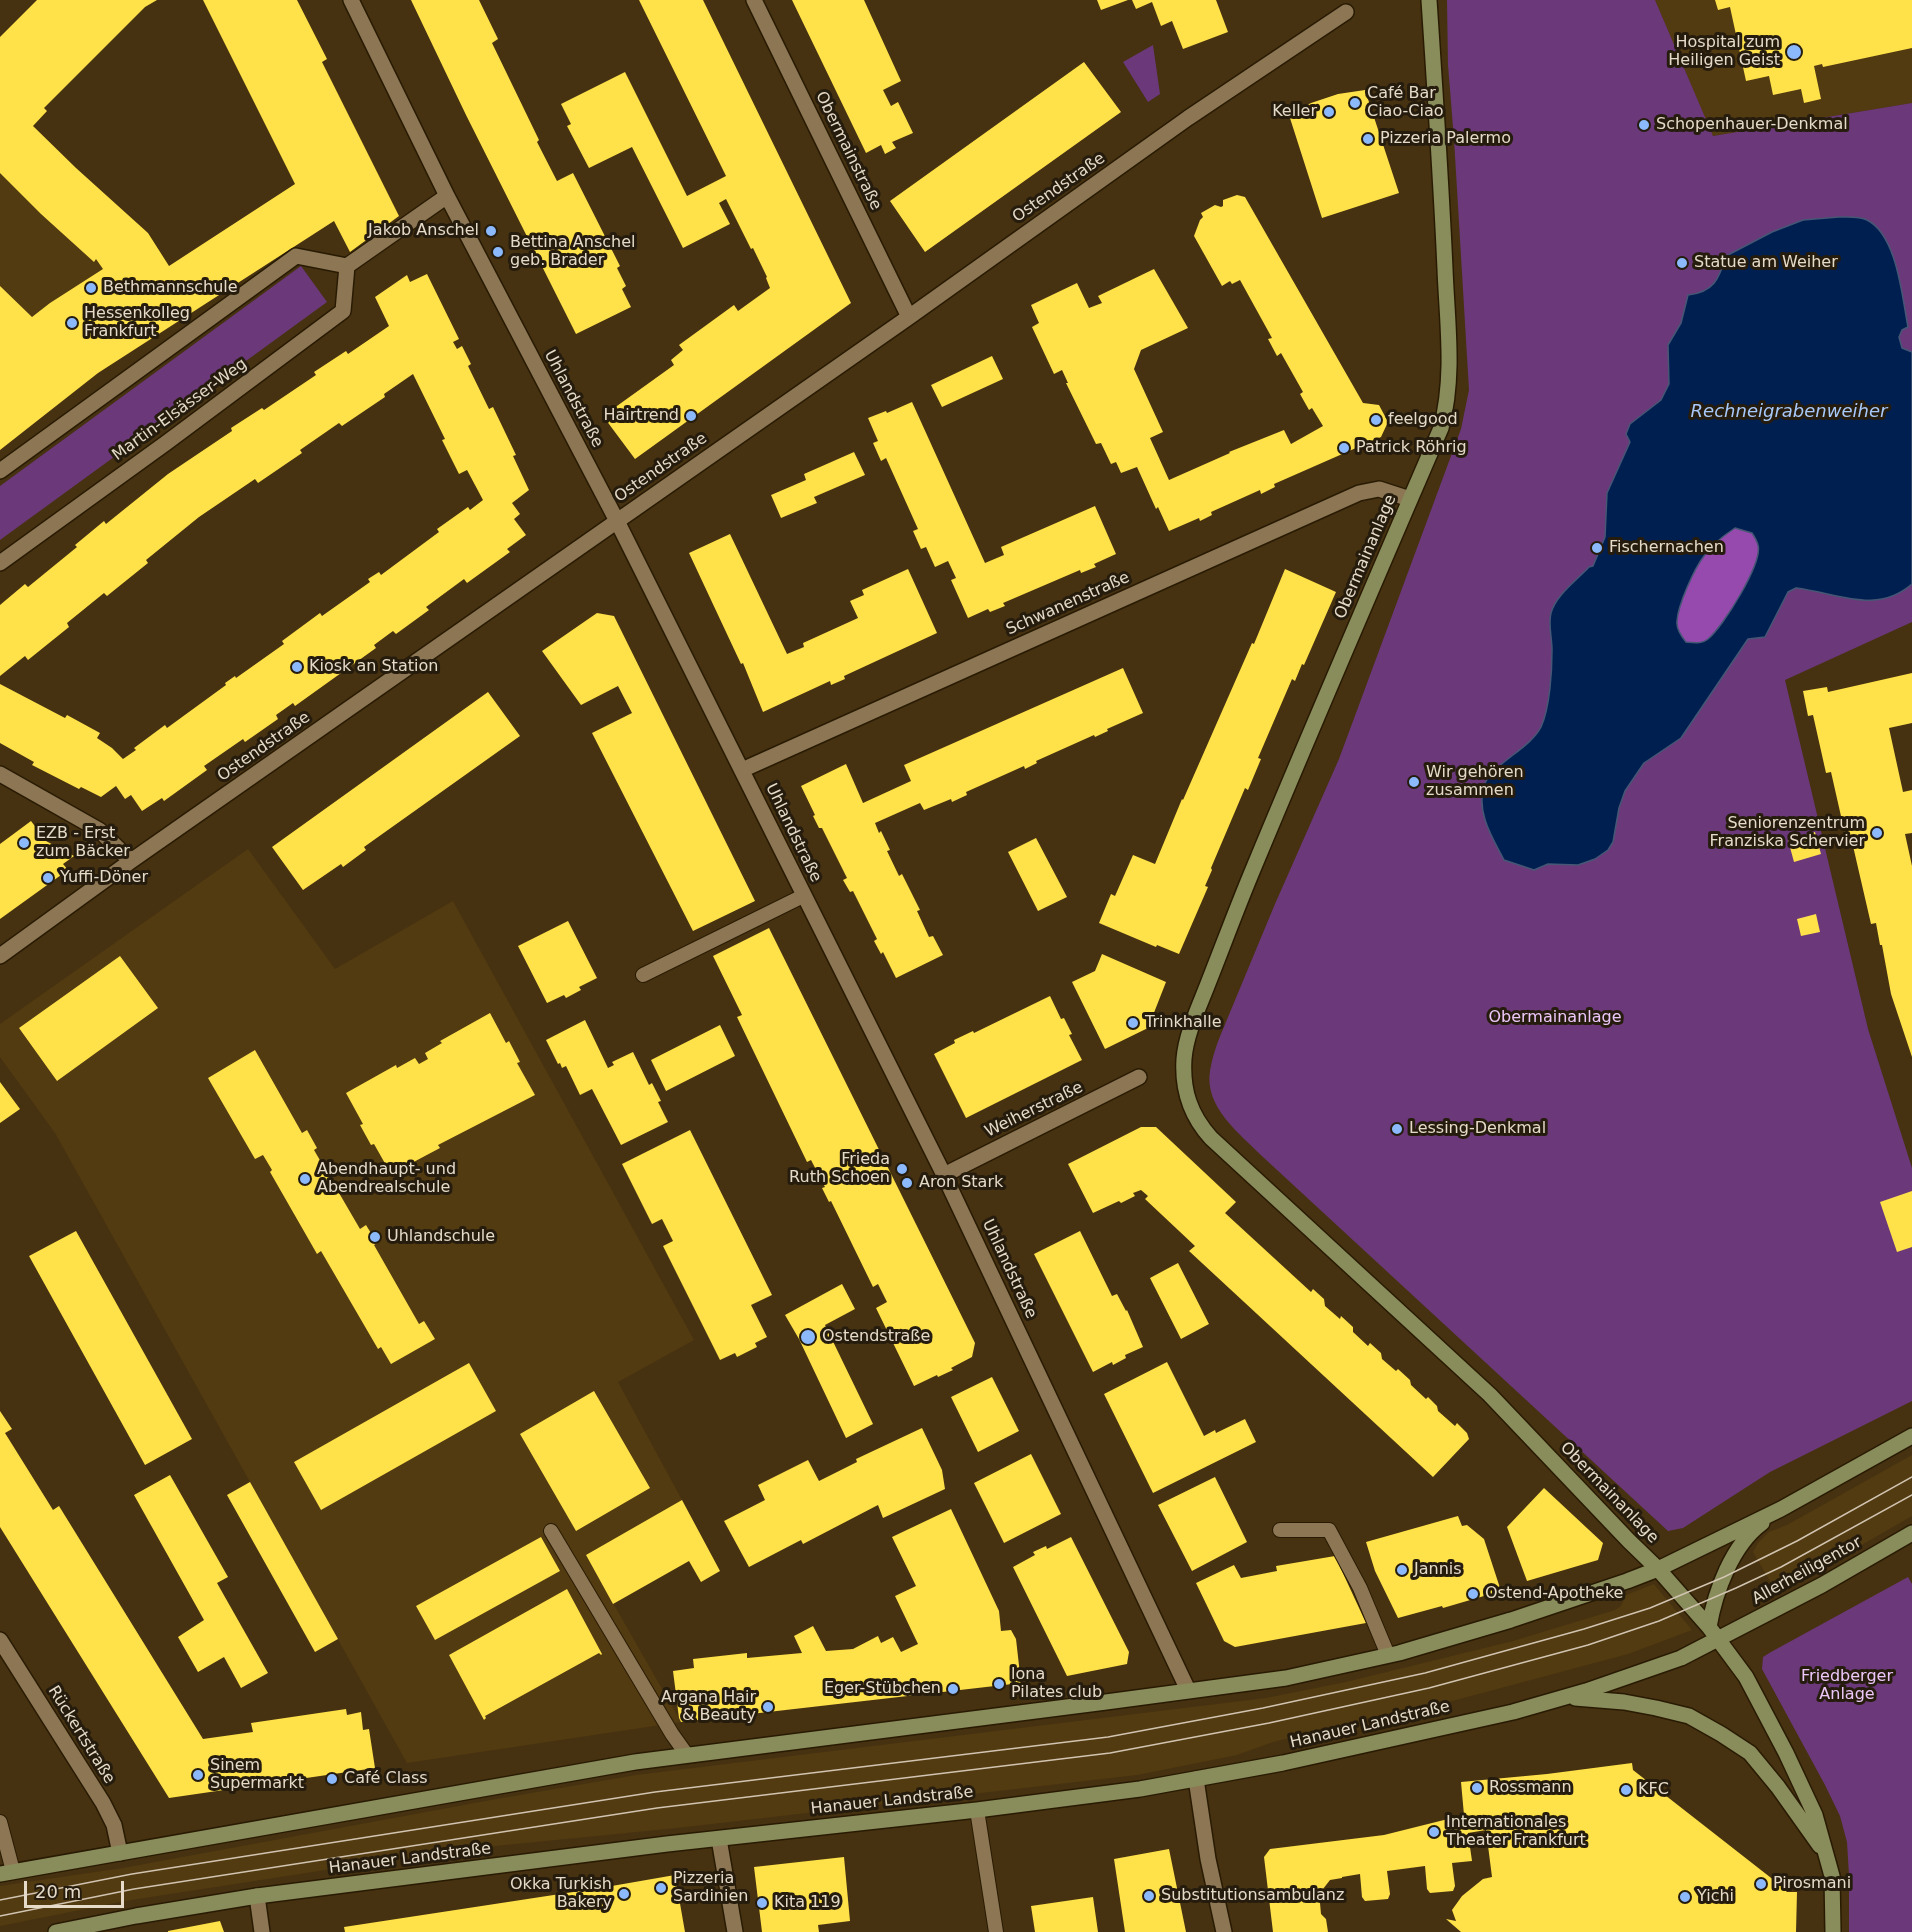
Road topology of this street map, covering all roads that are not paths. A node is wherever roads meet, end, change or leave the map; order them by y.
1 (351, 0) edge
2 (754, 0) edge
3 (1429, 0) edge
4 (1346, 12) dead end
5 (447, 196) junction
6 (347, 266) junction
7 (909, 317) junction
8 (0, 471) edge
9 (1410, 499) junction
10 (616, 521) junction
11 (0, 563) edge
12 (742, 770) junction
13 (0, 774) edge
14 (131, 861) junction
15 (803, 896) junction
16 (0, 956) edge
17 (643, 975) dead end
18 (1139, 1077) dead end
19 (945, 1175) junction
20 (1912, 1436) edge
21 (1781, 1509) junction
22 (1280, 1530) dead end
23 (551, 1531) dead end
24 (1912, 1533) edge
25 (1658, 1569) junction
26 (1709, 1627) junction
27 (1719, 1639) junction
28 (0, 1640) edge
29 (1388, 1655) junction
30 (1188, 1690) junction
31 (1566, 1697) junction
32 (687, 1755) junction
33 (1196, 1779) junction
34 (977, 1810) junction
35 (0, 1822) edge
36 (719, 1839) junction
37 (120, 1853) junction
38 (1828, 1858) junction
39 (7, 1873) edge
40 (257, 1896) junction
41 (56, 1932) edge
42 (262, 1932) edge
43 (735, 1932) edge
44 (996, 1932) edge
45 (1224, 1932) edge
46 (1833, 1932) edge

1 - 5 street, Uhlandstraße
2 - 7 street, Obermainstraße
3 - 9 main road, Obermainanlage
4 - 7 street, Ostendstraße
5 - 6 street
5 - 10 street, Uhlandstraße
6 - 8 street
6 - 11 street, Martin-Elsässer-Weg
7 - 10 street, Ostendstraße
9 - 12 street, Schwanenstraße
9 - 25 main road, Obermainanlage
10 - 12 street, Uhlandstraße
10 - 14 street, Ostendstraße
12 - 15 street, Uhlandstraße
13 - 14 street
14 - 16 street, Ostendstraße
15 - 17 lane
15 - 19 street, Uhlandstraße
18 - 19 street, Weiherstraße
19 - 30 street, Uhlandstraße
20 - 21 main road
21 - 25 main road
21 - 26 main road
22 - 29 lane
23 - 32 lane
24 - 27 main road, Allerheiligentor
25 - 26 main road, Obermainanlage
25 - 29 main road
26 - 27 main road, Obermainanlage
27 - 31 main road, Hanauer Landstraße
27 - 38 main road
28 - 37 street, Rückertstraße
29 - 30 main road
30 - 32 main road
31 - 33 main road, Hanauer Landstraße
31 - 38 main road
32 - 37 main road
33 - 34 main road, Hanauer Landstraße
33 - 45 street
34 - 36 main road, Hanauer Landstraße
34 - 44 lane
35 - 39 lane
36 - 40 main road, Hanauer Landstraße
36 - 43 street
37 - 39 main road
38 - 46 main road
40 - 41 main road, Hanauer Landstraße
40 - 42 street

